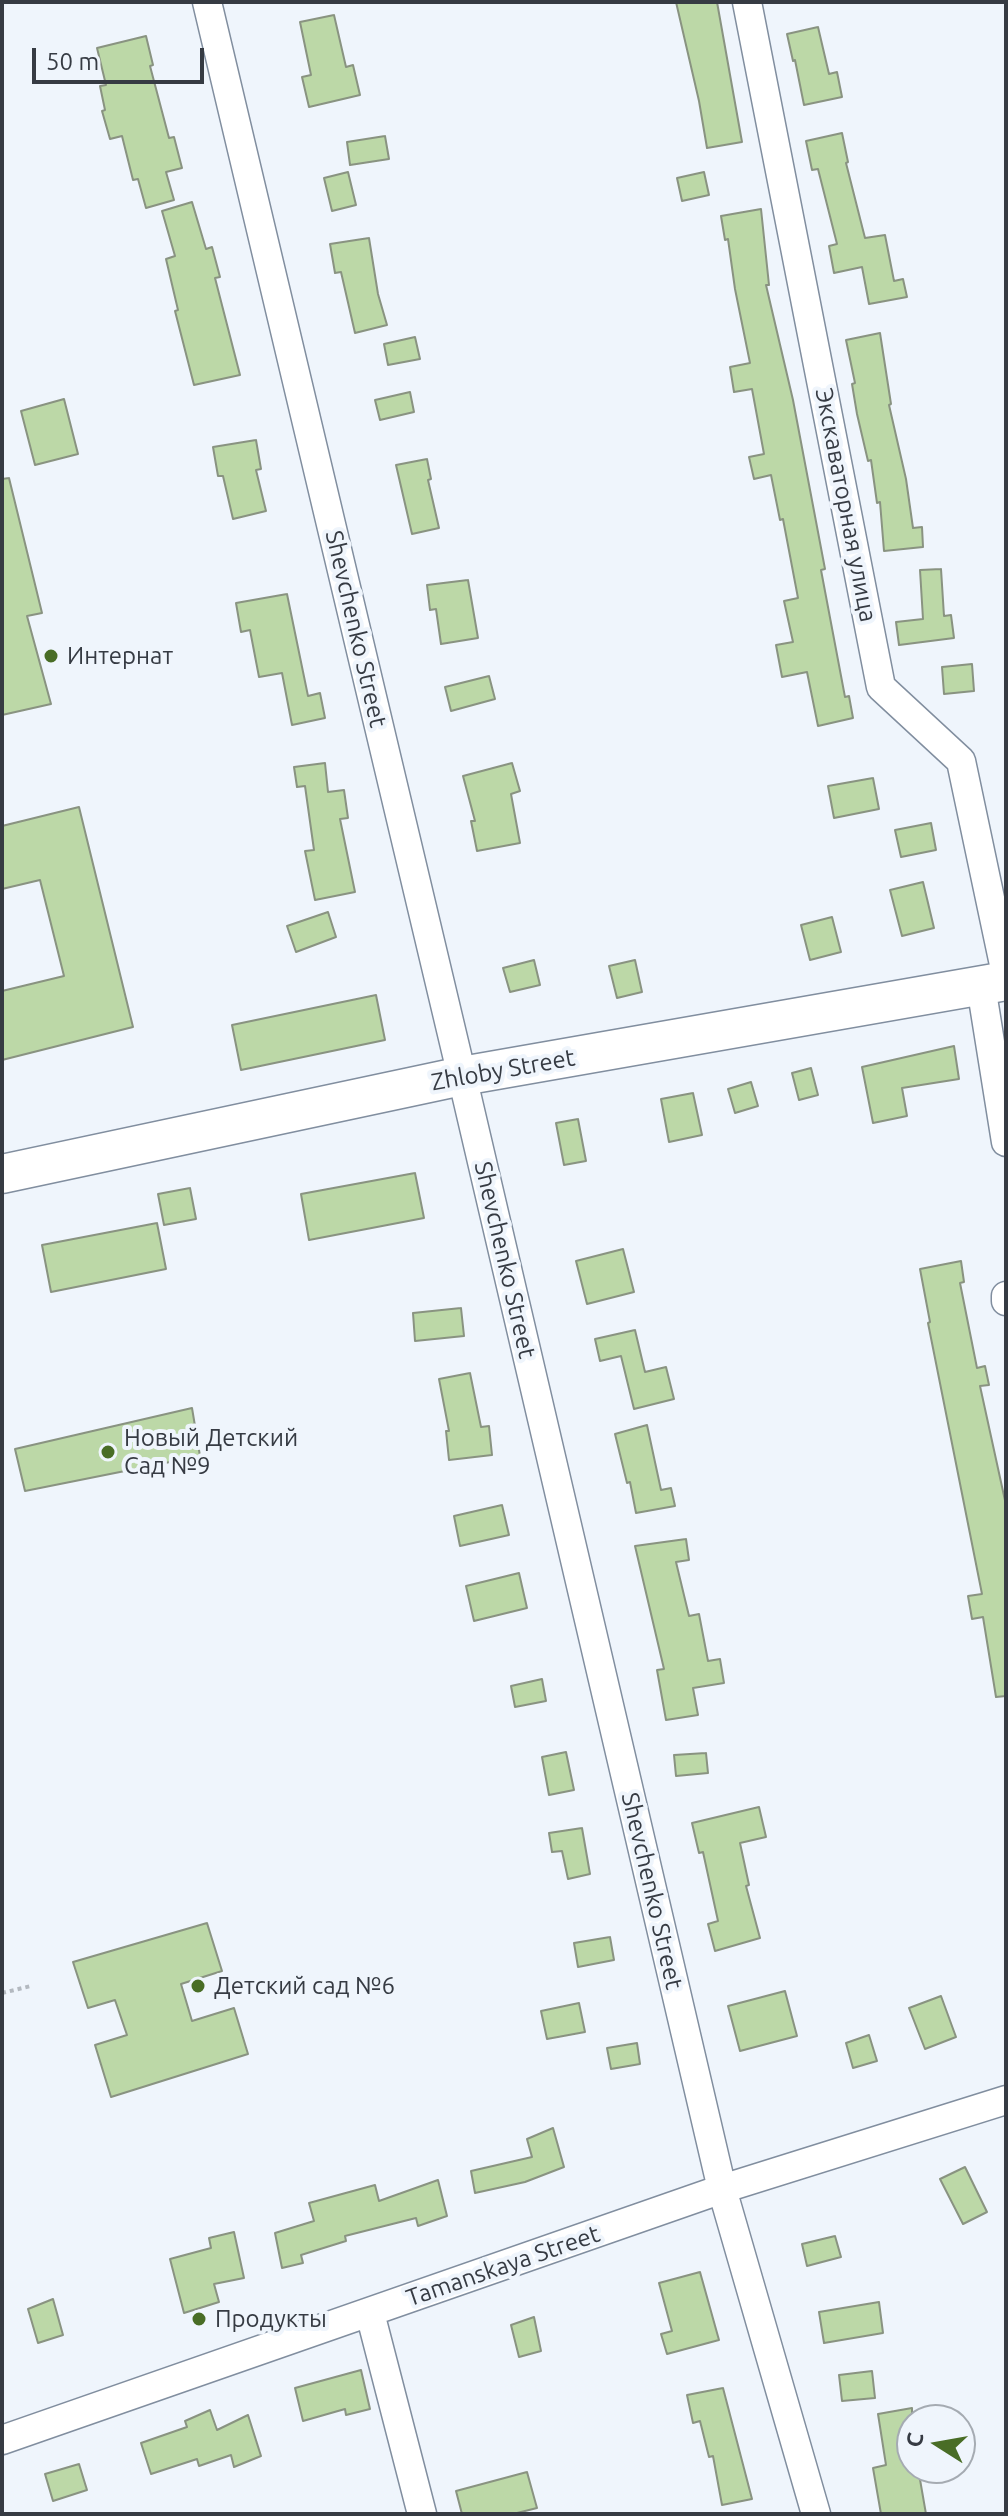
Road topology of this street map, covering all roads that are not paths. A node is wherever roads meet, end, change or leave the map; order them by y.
1 (207, 2) edge
2 (747, 2) edge
3 (998, 980) edge
4 (462, 1076) junction
5 (1006, 1142) edge
6 (2, 1174) edge
7 (1006, 2100) edge
8 (722, 2189) junction
9 (370, 2313) junction
10 (2, 2440) edge
11 (422, 2514) edge
12 (816, 2514) edge

1 - 4 street, Shevchenko Street
2 - 3 street, Экскаваторная улица
3 - 4 street, Zhloby Street
3 - 5 street, Экскаваторная улица
4 - 6 street, Zhloby Street
4 - 8 street, Shevchenko Street
7 - 8 street, Tamanskaya Street
8 - 9 street, Tamanskaya Street
8 - 12 street, Shevchenko Street
9 - 10 street, Tamanskaya Street
9 - 11 street

